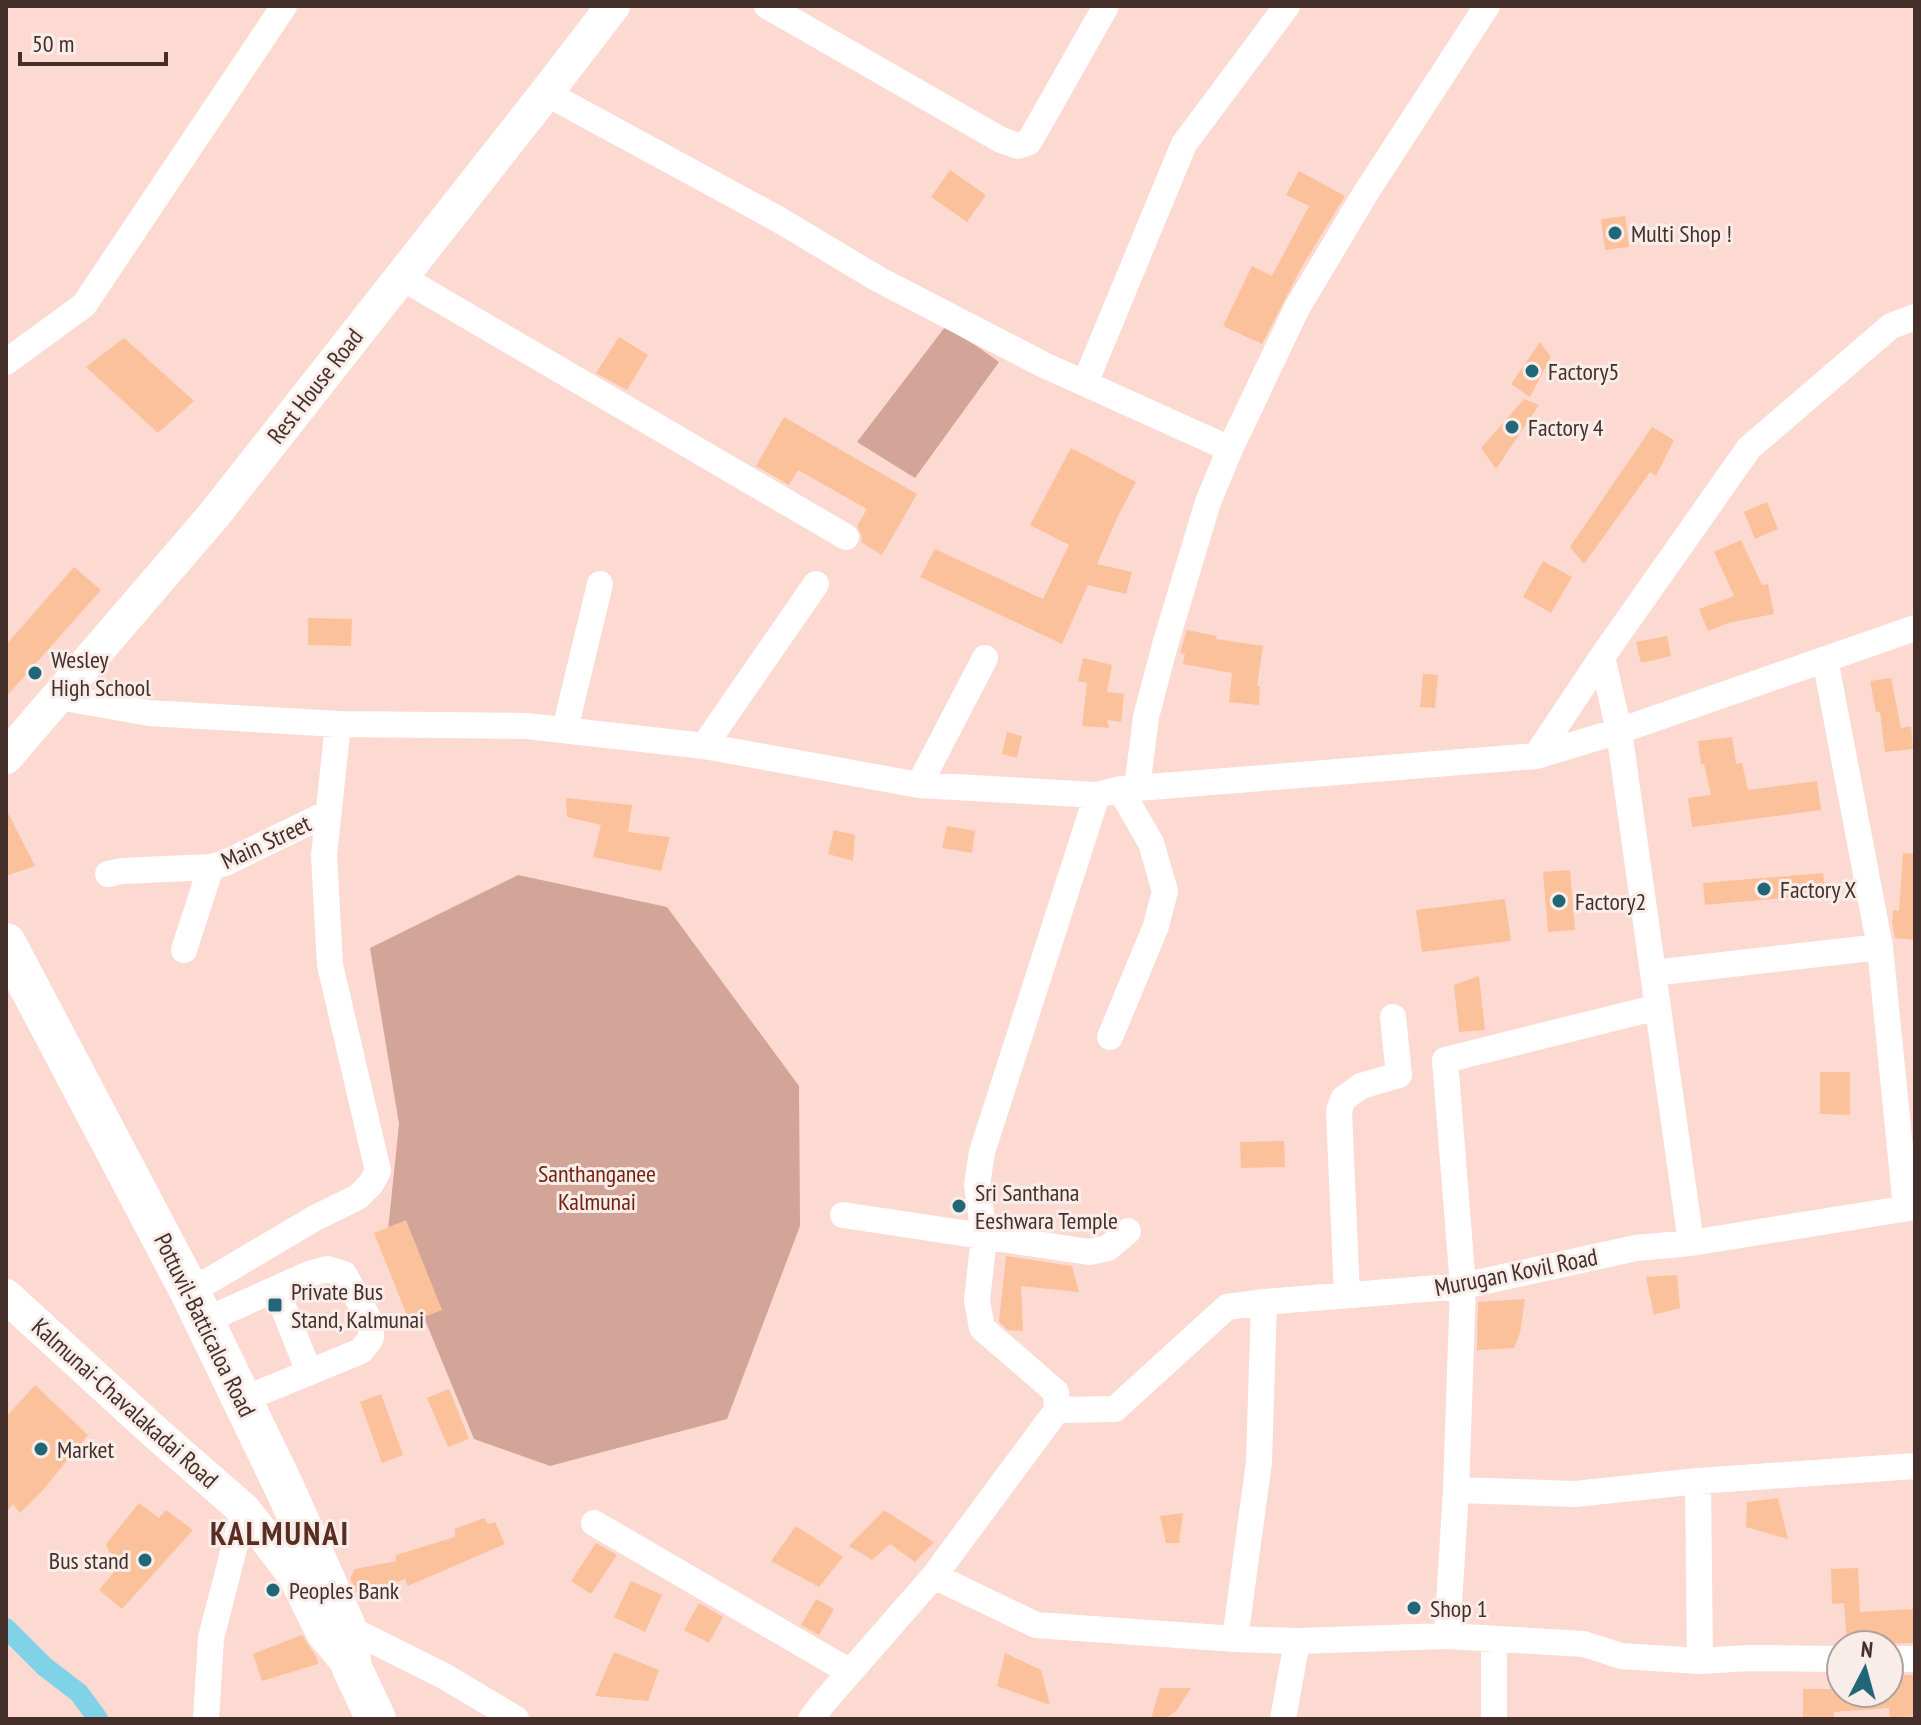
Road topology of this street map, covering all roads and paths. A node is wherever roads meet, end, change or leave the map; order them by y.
1 (284, 6) edge
2 (613, 6) edge
3 (767, 6) edge
4 (1106, 6) edge
5 (1287, 6) edge
6 (1487, 6) edge
7 (546, 93) junction
8 (401, 277) junction
9 (1915, 317) edge
10 (6, 362) edge
11 (1085, 383) junction
12 (1230, 449) junction
13 (846, 537) dead end
14 (600, 584) dead end
15 (816, 584) dead end
16 (1915, 628) edge
17 (1602, 657) junction
18 (985, 658) dead end
19 (1825, 659) junction
20 (59, 697) junction
21 (338, 724) junction
22 (565, 729) junction
23 (1619, 731) junction
24 (704, 746) junction
25 (1536, 756) junction
26 (6, 757) edge
27 (919, 785) junction
28 (1118, 791) junction
29 (328, 813) junction
30 (211, 867) junction
31 (108, 874) dead end
32 (6, 943) edge
33 (1880, 947) junction
34 (184, 950) dead end
35 (1653, 973) junction
36 (1658, 1007) junction
37 (1393, 1017) dead end
38 (1110, 1037) dead end
39 (1911, 1207) edge
40 (843, 1215) dead end
41 (1128, 1231) dead end
42 (984, 1236) junction
43 (1691, 1243) junction
44 (1463, 1286) junction
45 (276, 1289) junction
46 (1347, 1295) junction
47 (6, 1296) edge
48 (1264, 1302) junction
49 (197, 1306) junction
50 (309, 1372) junction
51 (242, 1400) junction
52 (1057, 1410) junction
53 (1915, 1466) edge
54 (1698, 1481) junction
55 (1456, 1490) junction
56 (286, 1491) junction
57 (244, 1510) junction
58 (594, 1523) dead end
59 (934, 1576) junction
60 (346, 1627) junction
61 (1447, 1636) junction
62 (1235, 1639) junction
63 (1494, 1639) junction
64 (1297, 1641) junction
65 (1825, 1659) edge
66 (1700, 1661) junction
67 (352, 1668) junction
68 (850, 1672) junction
69 (206, 1719) edge
70 (376, 1719) edge
71 (516, 1719) edge
72 (811, 1719) edge
73 (1283, 1719) edge
74 (1494, 1719) edge

1 - 10 street
2 - 7 main road, Rest House Road
3 - 4 street
5 - 11 street
6 - 12 street
7 - 8 main road, Rest House Road
7 - 11 street
8 - 13 street
8 - 20 main road, Rest House Road
9 - 17 street
11 - 12 street
12 - 28 street
14 - 22 street
15 - 24 street
16 - 19 street
17 - 23 street
17 - 25 street
18 - 27 street
19 - 23 street
19 - 33 street
20 - 21 street
20 - 26 main road, Rest House Road
21 - 22 street
21 - 29 street
22 - 24 street
23 - 25 street
23 - 35 street
24 - 27 street
25 - 28 street
27 - 28 street
28 - 38 street
28 - 42 street
29 - 30 street, Main Street
29 - 49 street
30 - 31 street, Main Street
30 - 34 street
32 - 49 highway, Pottuvil-Batticaloa Road
33 - 35 street
33 - 39 street
35 - 36 street
36 - 43 street
36 - 44 street
37 - 46 street
39 - 43 street, Murugan Kovil Road
40 - 42 street
41 - 42 street
42 - 52 street
43 - 44 street, Murugan Kovil Road
44 - 46 street, Murugan Kovil Road
44 - 55 street
45 - 49 street
45 - 50 street
45 - 50 street
46 - 48 street, Murugan Kovil Road
47 - 57 main road, Kalmunai-Chavalakadai Road
48 - 52 street, Murugan Kovil Road
48 - 62 street
49 - 51 highway, Pottuvil-Batticaloa Road
50 - 51 street
51 - 56 highway, Pottuvil-Batticaloa Road
52 - 59 street
53 - 54 street
54 - 55 street
54 - 66 street
55 - 61 street
56 - 57 main road
56 - 60 highway, Pottuvil-Batticaloa Road
57 - 67 main road, Kalmunai-Chavalakadai Road
57 - 69 street
58 - 68 street
59 - 62 street
59 - 68 street
60 - 67 highway, Pottuvil-Batticaloa Road
60 - 71 street
61 - 63 street
61 - 64 street
62 - 64 street
63 - 66 street
63 - 74 street
64 - 73 street
65 - 66 street
67 - 70 highway, Pottuvil-Batticaloa Road
68 - 72 street

